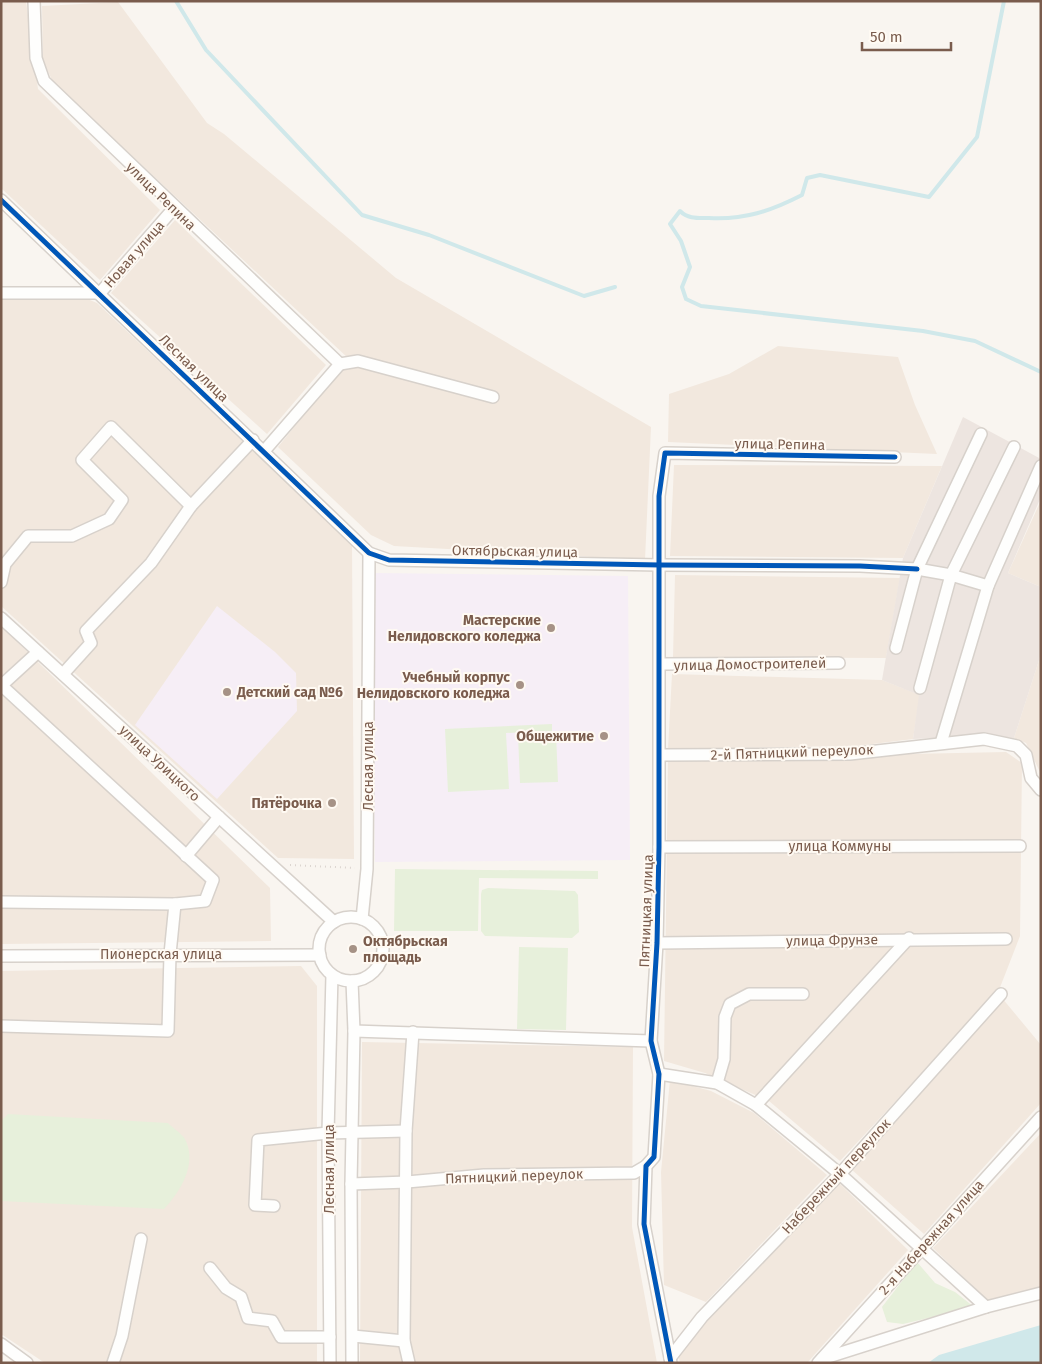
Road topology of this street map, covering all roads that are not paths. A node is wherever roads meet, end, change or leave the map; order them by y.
1 (34, 1) edge
2 (1, 200) edge
3 (174, 208) junction
4 (1, 293) edge
5 (100, 293) junction
6 (340, 364) junction
7 (493, 397) dead end
8 (980, 434) dead end
9 (253, 440) junction
10 (1014, 447) dead end
11 (265, 450) junction
12 (666, 453) joint
13 (895, 457) dead end
14 (1041, 466) edge
15 (191, 506) junction
16 (370, 553) junction
17 (660, 565) junction
18 (917, 569) junction
19 (951, 575) junction
20 (1, 582) edge
21 (988, 586) junction
22 (1, 618) edge
23 (896, 648) dead end
24 (38, 652) junction
25 (839, 663) dead end
26 (660, 664) junction
27 (63, 674) junction
28 (1, 685) edge
29 (920, 688) dead end
30 (941, 742) junction
31 (660, 755) junction
32 (1041, 790) edge
33 (219, 818) junction
34 (1020, 846) dead end
35 (659, 847) junction
36 (186, 856) junction
37 (1, 902) edge
38 (175, 904) junction
39 (362, 919) junction
40 (334, 922) junction
41 (909, 938) junction
42 (1006, 939) dead end
43 (658, 943) junction
44 (170, 954) junction
45 (320, 955) junction
46 (1, 956) edge
47 (332, 975) junction
48 (352, 981) junction
49 (803, 994) dead end
50 (1002, 994) dead end
51 (1, 1026) edge
52 (354, 1031) junction
53 (413, 1032) junction
54 (651, 1041) junction
55 (659, 1074) junction
56 (717, 1083) junction
57 (756, 1104) junction
58 (1041, 1117) edge
59 (406, 1131) junction
60 (328, 1133) junction
61 (352, 1133) junction
62 (646, 1166) junction
63 (840, 1174) junction
64 (406, 1182) junction
65 (351, 1184) junction
66 (274, 1206) dead end
67 (142, 1239) dead end
68 (919, 1249) junction
69 (210, 1268) dead end
70 (1041, 1293) edge
71 (986, 1307) junction
72 (353, 1336) junction
73 (330, 1337) junction
74 (404, 1341) junction
75 (1, 1344) edge
76 (670, 1360) edge
77 (820, 1361) edge
78 (27, 1363) edge
79 (113, 1363) edge
80 (330, 1363) edge
81 (352, 1363) edge
82 (409, 1363) edge

1 - 3 street, улица Репина
2 - 5 street, Лесная улица
3 - 5 street, Новая улица
3 - 6 street, улица Репина
4 - 5 street, Новая улица
5 - 9 street, Лесная улица
6 - 7 street
6 - 11 street
8 - 18 street
9 - 11 street, Лесная улица
9 - 15 street
10 - 19 street
11 - 16 street, Лесная улица
12 - 13 street, улица Репина
12 - 17 street, Пятницкая улица
14 - 21 street
15 - 20 street
15 - 27 street
16 - 17 street, Октябрьская улица
16 - 39 street, Лесная улица
17 - 18 street, Октябрьская улица
17 - 26 street, Пятницкая улица
18 - 19 street, Октябрьская улица
18 - 23 street
19 - 21 street, Октябрьская улица
19 - 29 street
21 - 30 street
22 - 24 street, улица Урицкого
24 - 27 street, улица Урицкого
24 - 28 street
25 - 26 street, улица Домостроителей
26 - 31 street, Пятницкая улица
27 - 33 street, улица Урицкого
28 - 36 street
30 - 31 street, 2-й Пятницкий переулок
30 - 32 street, 2-й Пятницкий переулок
31 - 35 street, Пятницкая улица
33 - 36 street
33 - 40 street, улица Урицкого
34 - 35 street, улица Коммуны
35 - 43 street, Пятницкая улица
36 - 38 street
37 - 38 street
38 - 44 street
39 - 40 street
39 - 48 street
40 - 45 street
41 - 42 street, улица Фрунзе
41 - 43 street, улица Фрунзе
41 - 57 street
43 - 54 street, Пятницкая улица
44 - 45 street, Пионерская улица
44 - 46 street, Пионерская улица
44 - 51 street
45 - 47 street
47 - 48 street
47 - 60 street, Лесная улица
48 - 52 street, Лесная улица
49 - 56 street
50 - 63 street, Набережный переулок
52 - 53 street
52 - 61 street, Лесная улица
53 - 54 street
53 - 59 street
54 - 55 street, Пятницкая улица
55 - 56 street
55 - 62 street, Пятницкая улица
56 - 57 street
57 - 63 street
58 - 68 street, 2-я Набережная улица
59 - 61 street
59 - 64 street
60 - 61 street
60 - 66 street
60 - 73 street, Лесная улица
61 - 65 street, Лесная улица
62 - 64 street, Пятницкий переулок
62 - 76 street, Пятницкая улица
63 - 68 street
63 - 76 street, Набережный переулок
64 - 65 street, Пятницкий переулок
64 - 74 street
65 - 72 street, Лесная улица
67 - 79 street
68 - 71 street
68 - 77 street, 2-я Набережная улица
69 - 73 street
70 - 71 street, 2-я Набережная улица
71 - 77 street, 2-я Набережная улица
72 - 74 street
72 - 81 street, Лесная улица
73 - 80 street, Лесная улица
74 - 82 street
75 - 78 street

